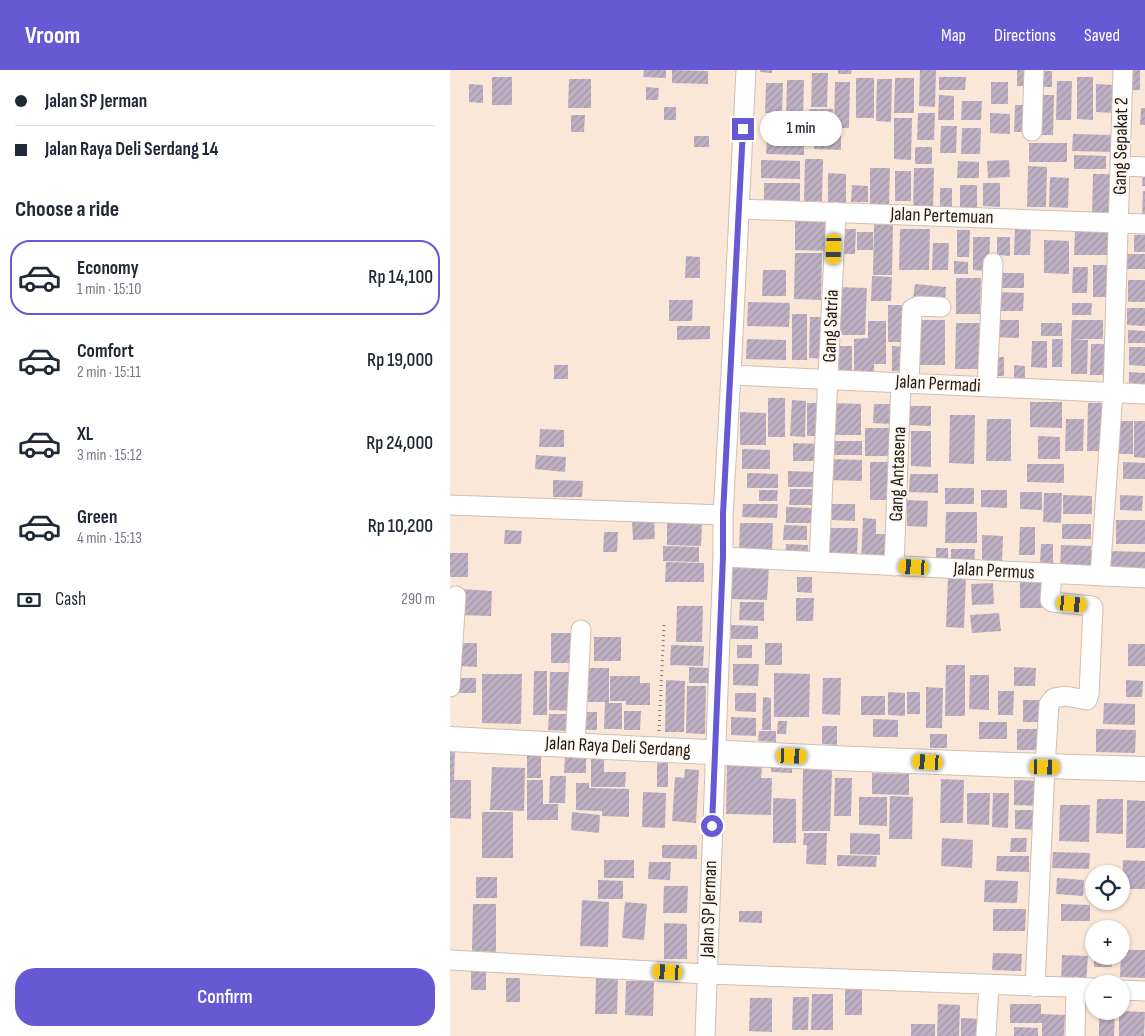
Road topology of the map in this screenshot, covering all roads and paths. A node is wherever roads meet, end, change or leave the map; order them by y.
1 (746, 70) edge
2 (1034, 70) edge
3 (1123, 70) edge
4 (1032, 131) dead end
5 (1120, 166) junction
6 (1145, 167) edge
7 (740, 209) junction
8 (836, 212) junction
9 (1119, 223) junction
10 (1145, 224) edge
11 (993, 263) dead end
12 (940, 307) dead end
13 (731, 375) junction
14 (828, 380) junction
15 (905, 383) junction
16 (987, 386) junction
17 (1113, 392) junction
18 (1145, 394) edge
19 (450, 505) edge
20 (723, 514) junction
21 (723, 557) junction
22 (819, 562) junction
23 (894, 566) junction
24 (1052, 574) junction
25 (1100, 576) junction
26 (1145, 578) edge
27 (456, 596) dead end
28 (664, 625) dead end
29 (581, 630) dead end
30 (450, 687) edge
31 (450, 739) edge
32 (575, 745) junction
33 (658, 750) junction
34 (715, 752) junction
35 (1045, 767) junction
36 (1145, 769) edge
37 (450, 960) edge
38 (707, 974) junction
39 (989, 984) junction
40 (1036, 987) junction
41 (1085, 987) edge
42 (1130, 990) edge
43 (1145, 991) edge
44 (705, 1036) edge
45 (986, 1036) edge
46 (1076, 1036) edge

1 - 7 street, Jalan SP Jerman
2 - 4 street
3 - 5 street, Gang Sepakat 2
5 - 6 street
5 - 9 street, Gang Sepakat 2
7 - 8 street, Jalan Pertemuan
7 - 13 street, Jalan SP Jerman
8 - 9 street, Jalan Pertemuan
8 - 14 street, Gang Satria
9 - 10 street, Jalan Pertemuan
9 - 17 street, Gang Sepakat 2
11 - 16 street
12 - 15 street, Gang Antasena
13 - 14 street, Jalan Permadi
13 - 20 street, Jalan SP Jerman
14 - 15 street, Jalan Permadi
14 - 22 street, Gang Satria
15 - 16 street, Jalan Permadi
15 - 23 street, Gang Antasena
16 - 17 street, Jalan Permadi
17 - 18 street, Jalan Permadi
17 - 25 street, Gang Sepakat 2
19 - 20 street
20 - 21 street, Jalan SP Jerman
21 - 22 street, Jalan Permus
21 - 34 street, Jalan SP Jerman
22 - 23 street, Jalan Permus
23 - 24 street, Jalan Permus
24 - 25 street, Jalan Permus
24 - 35 street
25 - 26 street, Jalan Permus
27 - 30 street
28 - 33 path
29 - 32 street
31 - 32 main road, Jalan Raya Deli Serdang
32 - 33 main road, Jalan Raya Deli Serdang
33 - 34 main road, Jalan Raya Deli Serdang
34 - 35 main road, Jalan Raya Deli Serdang
34 - 38 street, Jalan SP Jerman
35 - 36 main road, Jalan Raya Deli Serdang
35 - 40 street
37 - 38 street
38 - 39 street
38 - 44 street, Jalan SP Jerman
39 - 40 street
39 - 45 street
40 - 41 street
41 - 46 street
42 - 43 street

